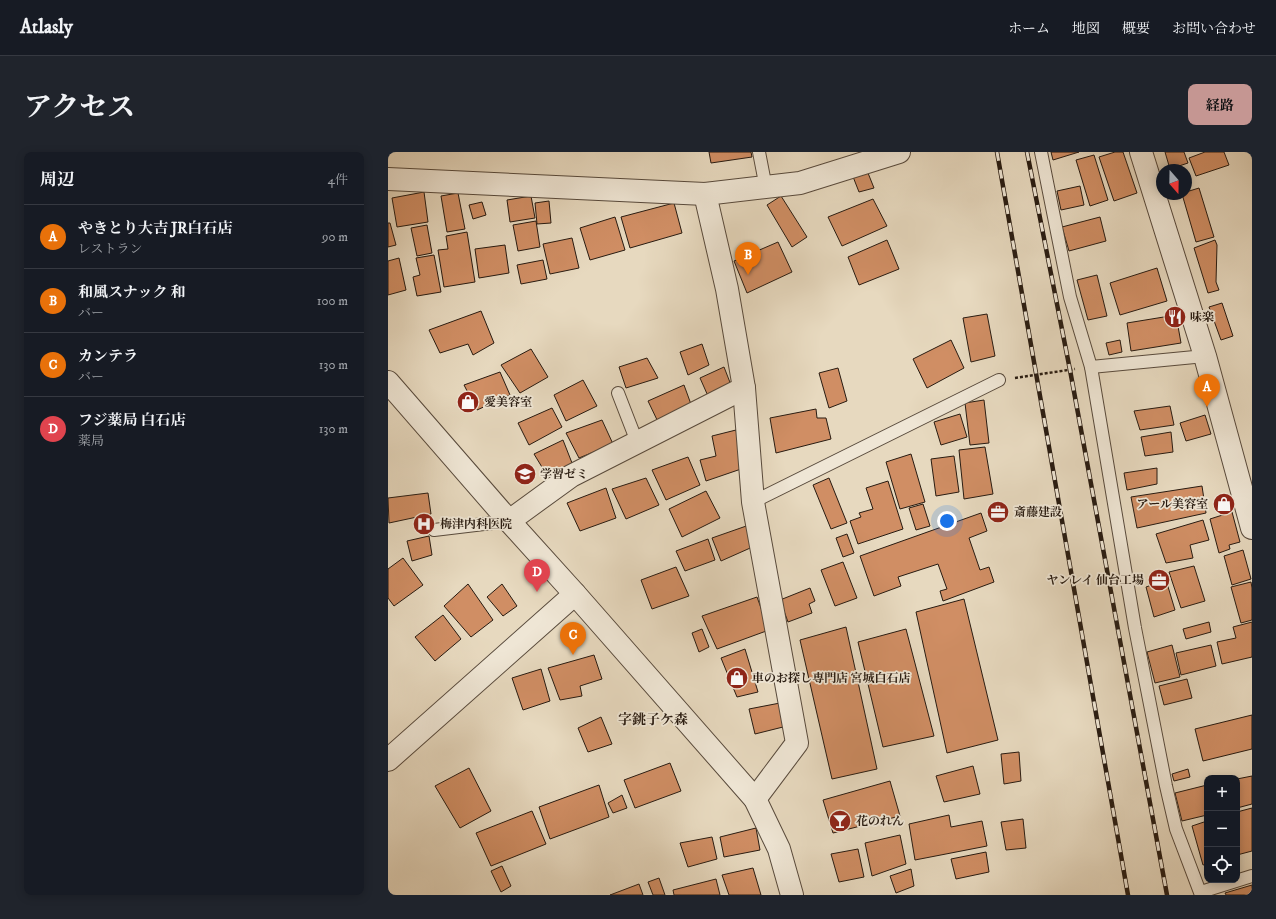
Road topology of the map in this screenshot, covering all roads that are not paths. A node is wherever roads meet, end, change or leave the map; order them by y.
1 (759, 152) edge
2 (899, 152) edge
3 (1041, 152) edge
4 (1141, 152) edge
5 (388, 179) edge
6 (766, 188) junction
7 (705, 194) junction
8 (1205, 356) junction
9 (1092, 367) junction
10 (999, 380) road end
11 (388, 382) edge
12 (744, 388) junction
13 (618, 393) dead end
14 (637, 442) junction
15 (753, 502) junction
16 (509, 521) junction
17 (1252, 528) edge
18 (434, 530) dead end
19 (575, 594) junction
20 (388, 760) edge
21 (754, 799) junction
22 (1252, 876) edge
23 (1201, 894) edge
24 (792, 895) edge

1 - 6 lane
2 - 6 street
3 - 9 lane
4 - 8 street
5 - 7 street
6 - 7 street
7 - 12 street
8 - 9 lane
8 - 17 street
9 - 23 lane
10 - 15 lane
11 - 16 street
12 - 14 street
12 - 15 street
13 - 14 lane
14 - 16 street
15 - 21 street
16 - 18 lane
16 - 19 street
19 - 20 street
19 - 21 street
21 - 24 street
22 - 23 lane

